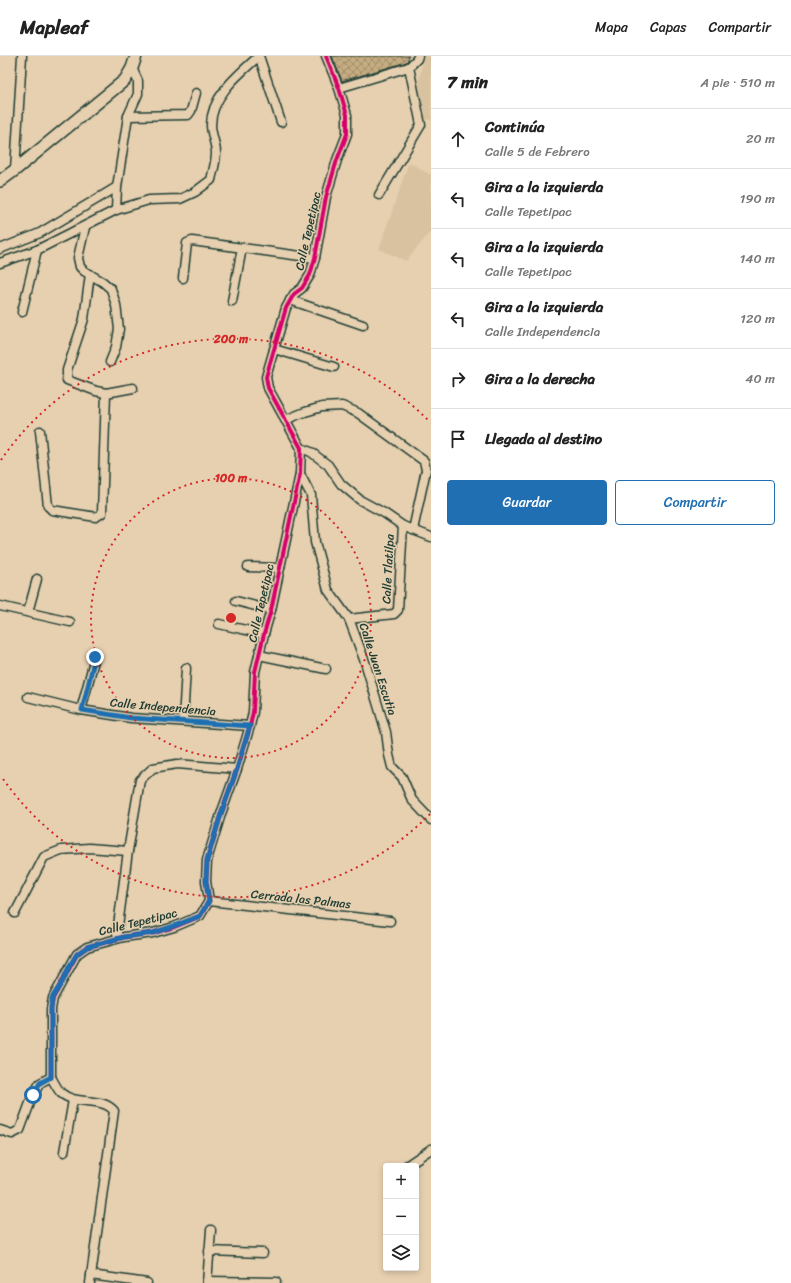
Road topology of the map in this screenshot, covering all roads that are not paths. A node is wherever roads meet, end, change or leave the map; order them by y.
1 (22, 56) edge
2 (136, 56) edge
3 (259, 56) edge
4 (326, 56) edge
5 (418, 56) edge
6 (409, 67) junction
7 (132, 68) junction
8 (339, 88) junction
9 (196, 93) dead end
10 (128, 116) junction
11 (281, 122) dead end
12 (15, 170) junction
13 (0, 180) edge
14 (116, 187) junction
15 (379, 195) dead end
16 (116, 210) junction
17 (85, 227) junction
18 (242, 248) junction
19 (0, 249) edge
20 (37, 250) junction
21 (315, 258) junction
22 (0, 263) edge
23 (90, 274) junction
24 (183, 278) dead end
25 (290, 300) junction
26 (232, 301) dead end
27 (22, 312) dead end
28 (363, 325) dead end
29 (274, 349) junction
30 (110, 362) dead end
31 (334, 367) dead end
32 (133, 388) dead end
33 (106, 393) junction
34 (285, 420) junction
35 (40, 431) dead end
36 (301, 448) junction
37 (300, 474) junction
38 (403, 526) junction
39 (413, 530) junction
40 (431, 537) edge
41 (248, 567) dead end
42 (280, 568) junction
43 (37, 579) dead end
44 (236, 601) dead end
45 (0, 606) edge
46 (272, 610) junction
47 (28, 612) junction
48 (349, 620) junction
49 (70, 622) dead end
50 (219, 624) dead end
51 (264, 634) junction
52 (259, 655) junction
53 (95, 657) dead end
54 (186, 668) dead end
55 (326, 669) dead end
56 (28, 697) dead end
57 (82, 710) junction
58 (183, 721) junction
59 (250, 726) junction
60 (237, 769) junction
61 (431, 820) edge
62 (128, 851) junction
63 (209, 901) junction
64 (15, 913) dead end
65 (390, 921) dead end
66 (117, 933) dead end
67 (51, 1077) junction
68 (72, 1100) junction
69 (0, 1130) edge
70 (431, 1149) edge
71 (64, 1152) dead end
72 (410, 1163) edge
73 (211, 1230) dead end
74 (209, 1251) junction
75 (263, 1253) dead end
76 (91, 1279) edge
77 (207, 1282) edge
78 (276, 1282) edge
79 (147, 1283) edge

1 - 12 street
2 - 7 main road
3 - 11 street
3 - 16 street
4 - 8 street, Calle Tepetipac
5 - 6 street
6 - 8 street
6 - 15 street
7 - 10 street
7 - 12 main road
8 - 21 street, Calle Tepetipac
9 - 10 street
10 - 14 street
12 - 13 main road
14 - 16 street
14 - 19 street
16 - 17 street
17 - 20 street
17 - 23 street
18 - 21 street
18 - 24 street
18 - 26 street
20 - 22 street
20 - 27 street
21 - 25 street, Calle Tepetipac
23 - 30 street
23 - 33 street
25 - 28 street
25 - 29 street, Calle Tepetipac
29 - 31 street
29 - 34 street, Calle Tepetipac
32 - 33 street
33 - 35 street
34 - 36 street, Calle Tepetipac
34 - 39 street
36 - 37 street, Calle Tepetipac
36 - 38 street, Calle Tlatilpa
37 - 42 street, Calle Tepetipac
37 - 48 street, Calle Juan Escutia
38 - 39 street, Calle Tlatilpa
38 - 48 street, Calle Tlatilpa
39 - 40 street, Calle Tlatilpa
41 - 42 street
42 - 46 street, Calle Tepetipac
43 - 47 street
44 - 46 street
45 - 47 street
46 - 51 street, Calle Tepetipac
47 - 49 street
48 - 61 street, Calle Juan Escutia
50 - 51 street
51 - 52 street, Calle Tepetipac
52 - 55 street
52 - 59 street, Calle Tepetipac
53 - 57 street
54 - 58 street
56 - 57 street, Calle Independencia
57 - 58 street, Calle Independencia
58 - 59 street, Calle Independencia
59 - 60 street, Calle Tepetipac
60 - 62 street
60 - 63 street, Calle Tepetipac
62 - 64 street
62 - 66 street
63 - 65 street, Cerrada las Palmas
63 - 67 street, Calle Tepetipac
67 - 68 street
67 - 69 street
68 - 71 street
68 - 76 street
70 - 72 street
73 - 74 street
74 - 75 street
74 - 77 street
76 - 79 street
77 - 78 street

